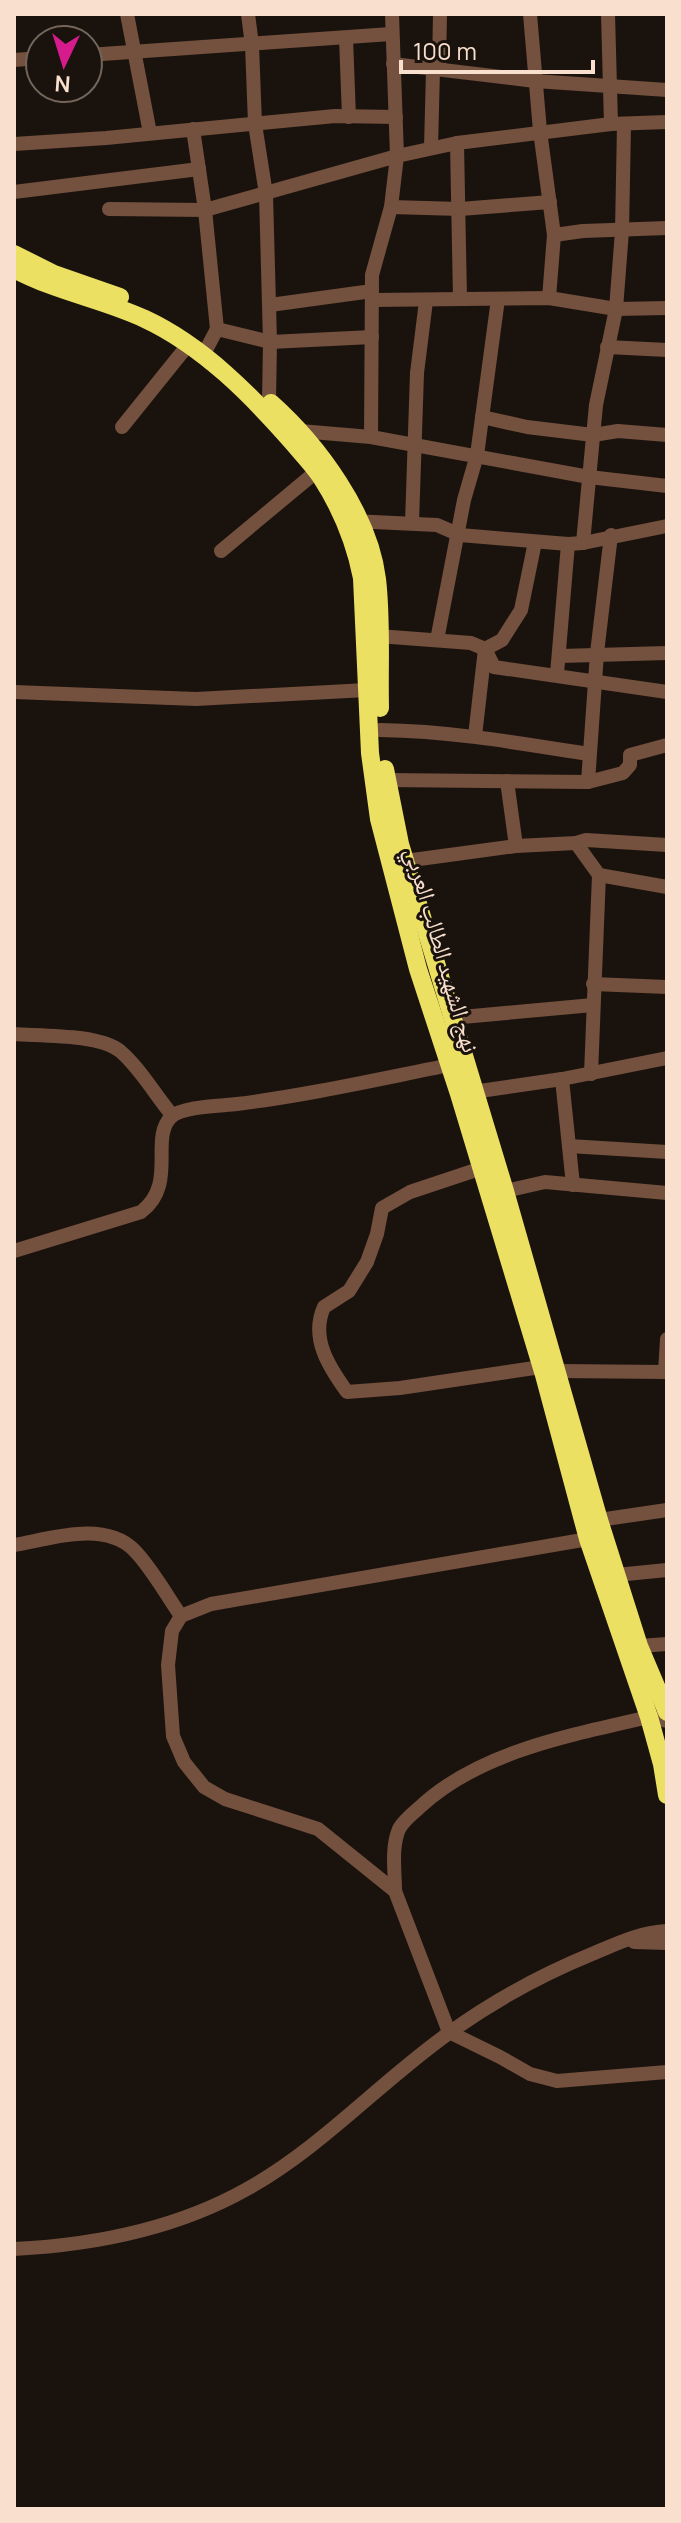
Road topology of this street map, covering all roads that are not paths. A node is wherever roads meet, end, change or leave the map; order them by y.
1 (127, 14) edge
2 (248, 14) edge
3 (392, 14) edge
4 (440, 14) edge
5 (530, 14) edge
6 (608, 14) edge
7 (391, 34) junction
8 (346, 38) junction
9 (252, 45) junction
10 (136, 53) junction
11 (104, 54) edge
12 (393, 64) junction
13 (433, 70) junction
14 (535, 81) junction
15 (609, 86) junction
16 (667, 90) edge
17 (349, 117) junction
18 (396, 117) junction
19 (667, 122) edge
20 (255, 124) junction
21 (618, 124) junction
22 (193, 129) junction
23 (540, 131) junction
24 (150, 133) junction
25 (457, 143) junction
26 (14, 144) edge
27 (431, 148) junction
28 (397, 156) junction
29 (199, 169) junction
30 (14, 192) edge
31 (266, 194) junction
32 (550, 202) junction
33 (391, 207) junction
34 (109, 209) dead end
35 (460, 209) junction
36 (205, 210) junction
37 (667, 228) edge
38 (622, 231) junction
39 (554, 235) junction
40 (15, 269) edge
41 (372, 295) junction
42 (549, 298) junction
43 (460, 299) junction
44 (498, 299) junction
45 (426, 301) junction
46 (270, 305) junction
47 (667, 308) edge
48 (616, 309) junction
49 (217, 329) junction
50 (372, 337) junction
51 (270, 342) junction
52 (198, 346) junction
53 (607, 347) junction
54 (667, 350) edge
55 (232, 374) junction
56 (269, 401) junction
57 (482, 417) junction
58 (122, 427) dead end
59 (300, 431) junction
60 (593, 435) junction
61 (667, 435) edge
62 (371, 437) junction
63 (413, 445) junction
64 (477, 455) junction
65 (317, 471) junction
66 (589, 477) junction
67 (667, 486) edge
68 (352, 521) junction
69 (412, 523) junction
70 (667, 526) edge
71 (460, 535) junction
72 (611, 535) junction
73 (535, 542) junction
74 (583, 543) junction
75 (568, 544) junction
76 (221, 551) dead end
77 (378, 636) junction
78 (437, 640) junction
79 (485, 649) junction
80 (597, 653) junction
81 (667, 653) edge
82 (560, 656) junction
83 (557, 674) junction
84 (595, 683) junction
85 (367, 690) junction
86 (14, 692) edge
87 (667, 692) edge
88 (380, 730) junction
89 (475, 736) junction
90 (667, 745) edge
91 (588, 754) junction
92 (386, 780) junction
93 (507, 781) junction
94 (588, 782) junction
95 (576, 843) junction
96 (667, 845) edge
97 (516, 846) junction
98 (405, 861) junction
99 (599, 875) junction
100 (667, 887) edge
101 (593, 984) junction
102 (667, 987) edge
103 (593, 1005) junction
104 (451, 1018) junction
105 (14, 1034) edge
106 (667, 1058) edge
107 (450, 1065) junction
108 (591, 1074) junction
109 (562, 1079) junction
110 (466, 1092) junction
111 (172, 1115) junction
112 (569, 1146) junction
113 (667, 1152) edge
114 (482, 1168) junction
115 (573, 1185) junction
116 (505, 1191) junction
117 (667, 1193) edge
118 (14, 1251) edge
119 (667, 1339) edge
120 (549, 1369) junction
121 (666, 1372) edge
122 (667, 1510) edge
123 (599, 1520) junction
124 (588, 1539) junction
125 (14, 1545) edge
126 (667, 1570) edge
127 (616, 1575) junction
128 (181, 1616) junction
129 (667, 1644) edge
130 (639, 1646) junction
131 (661, 1717) edge
132 (667, 1795) edge
133 (395, 1891) junction
134 (667, 1931) edge
135 (625, 1941) junction
136 (667, 1943) edge
137 (449, 2032) junction
138 (667, 2072) edge
139 (14, 2249) edge

1 - 10 street
2 - 9 street
3 - 7 street
4 - 13 street
5 - 14 street
6 - 15 street
7 - 8 street
7 - 12 street
8 - 9 street
8 - 17 street
9 - 10 street
9 - 20 street
10 - 11 street
10 - 24 street
12 - 13 street
12 - 18 street
13 - 14 street
13 - 27 street
14 - 15 street
14 - 23 street
15 - 16 street
15 - 21 street
17 - 18 street
17 - 20 street
18 - 28 street
19 - 21 street
20 - 22 street
20 - 31 street
21 - 23 street
21 - 38 street
22 - 24 street
22 - 29 street
23 - 25 street
23 - 32 street
24 - 26 street
25 - 27 street
25 - 35 street
27 - 28 street
28 - 31 street
28 - 33 street
29 - 30 street
29 - 36 street
31 - 36 street
31 - 46 street
32 - 35 street
32 - 39 street
33 - 35 street
33 - 41 street
34 - 36 street
35 - 43 street
36 - 49 street
37 - 38 street
38 - 39 street
38 - 48 street
39 - 42 street
40 - 52 main road, نهج الشهيد الطالب العربي
41 - 45 street
41 - 46 street
41 - 50 street
42 - 44 street
42 - 48 street
43 - 44 street
43 - 45 street
44 - 57 street
45 - 63 street
46 - 51 street
47 - 48 street
48 - 53 street
49 - 51 street
49 - 52 street
50 - 51 street
50 - 62 street
51 - 56 street
52 - 55 main road, نهج الشهيد الطالب العربي
52 - 58 street
53 - 54 street
53 - 60 street
55 - 56 main road, نهج الشهيد الطالب العربي
55 - 65 main road, نهج الشهيد الطالب العربي
56 - 59 main road, نهج الشهيد الطالب العربي
57 - 60 street
57 - 64 street
59 - 62 street
59 - 68 main road, نهج الشهيد الطالب العربي
60 - 61 street
60 - 66 street
62 - 63 street
63 - 64 street
63 - 69 street
64 - 66 street
64 - 71 street
65 - 68 main road, نهج الشهيد الطالب العربي
65 - 76 street
66 - 67 street
66 - 74 street
68 - 69 street
68 - 77 main road, نهج الشهيد الطالب العربي
68 - 85 main road, نهج الشهيد الطالب العربي
69 - 71 street
70 - 72 street
71 - 73 street
71 - 78 street
72 - 74 street
72 - 80 street
73 - 75 street
73 - 79 street
74 - 75 street
75 - 82 street
77 - 78 street
77 - 88 main road, نهج الشهيد الطالب العربي
78 - 79 street
79 - 83 street
79 - 89 street
80 - 81 street
80 - 82 street
80 - 84 street
82 - 83 street
83 - 84 street
84 - 87 street
84 - 91 street
85 - 86 street
85 - 107 main road, نهج الشهيد الطالب العربي
88 - 89 street
88 - 92 main road, نهج الشهيد الطالب العربي
89 - 91 street
90 - 94 street
91 - 94 street
92 - 93 street
92 - 98 main road, نهج الشهيد الطالب العربي
93 - 94 street
93 - 97 street
95 - 96 street
95 - 97 street
95 - 99 street
97 - 98 street
98 - 104 main road, نهج الشهيد الطالب العربي
99 - 100 street
99 - 101 street
101 - 102 street
101 - 103 street
103 - 104 street
103 - 108 street
104 - 110 main road, نهج الشهيد الطالب العربي
105 - 111 street
106 - 108 street
107 - 110 main road, نهج الشهيد الطالب العربي
107 - 111 street
108 - 109 street
109 - 110 street
109 - 112 street
110 - 114 main road, نهج الشهيد الطالب العربي
110 - 116 main road, نهج الشهيد الطالب العربي
111 - 118 street
112 - 113 street
112 - 115 street
114 - 120 main road, نهج الشهيد الطالب العربي
114 - 120 street
115 - 116 street
115 - 117 street
116 - 120 main road, نهج الشهيد الطالب العربي
119 - 121 street
120 - 121 street
120 - 123 main road, نهج الشهيد الطالب العربي
120 - 124 main road, نهج الشهيد الطالب العربي
122 - 123 street
123 - 127 main road, نهج الشهيد الطالب العربي
124 - 128 street
124 - 131 main road, نهج الشهيد الطالب العربي
125 - 128 street
126 - 127 street
127 - 130 main road, نهج الشهيد الطالب العربي
128 - 133 street
129 - 130 street
130 - 131 main road, نهج الشهيد الطالب العربي
131 - 132 main road, نهج الشهيد الطالب العربي
131 - 133 street
133 - 137 street
134 - 135 street
135 - 136 street
135 - 137 street
137 - 138 street
137 - 139 street

